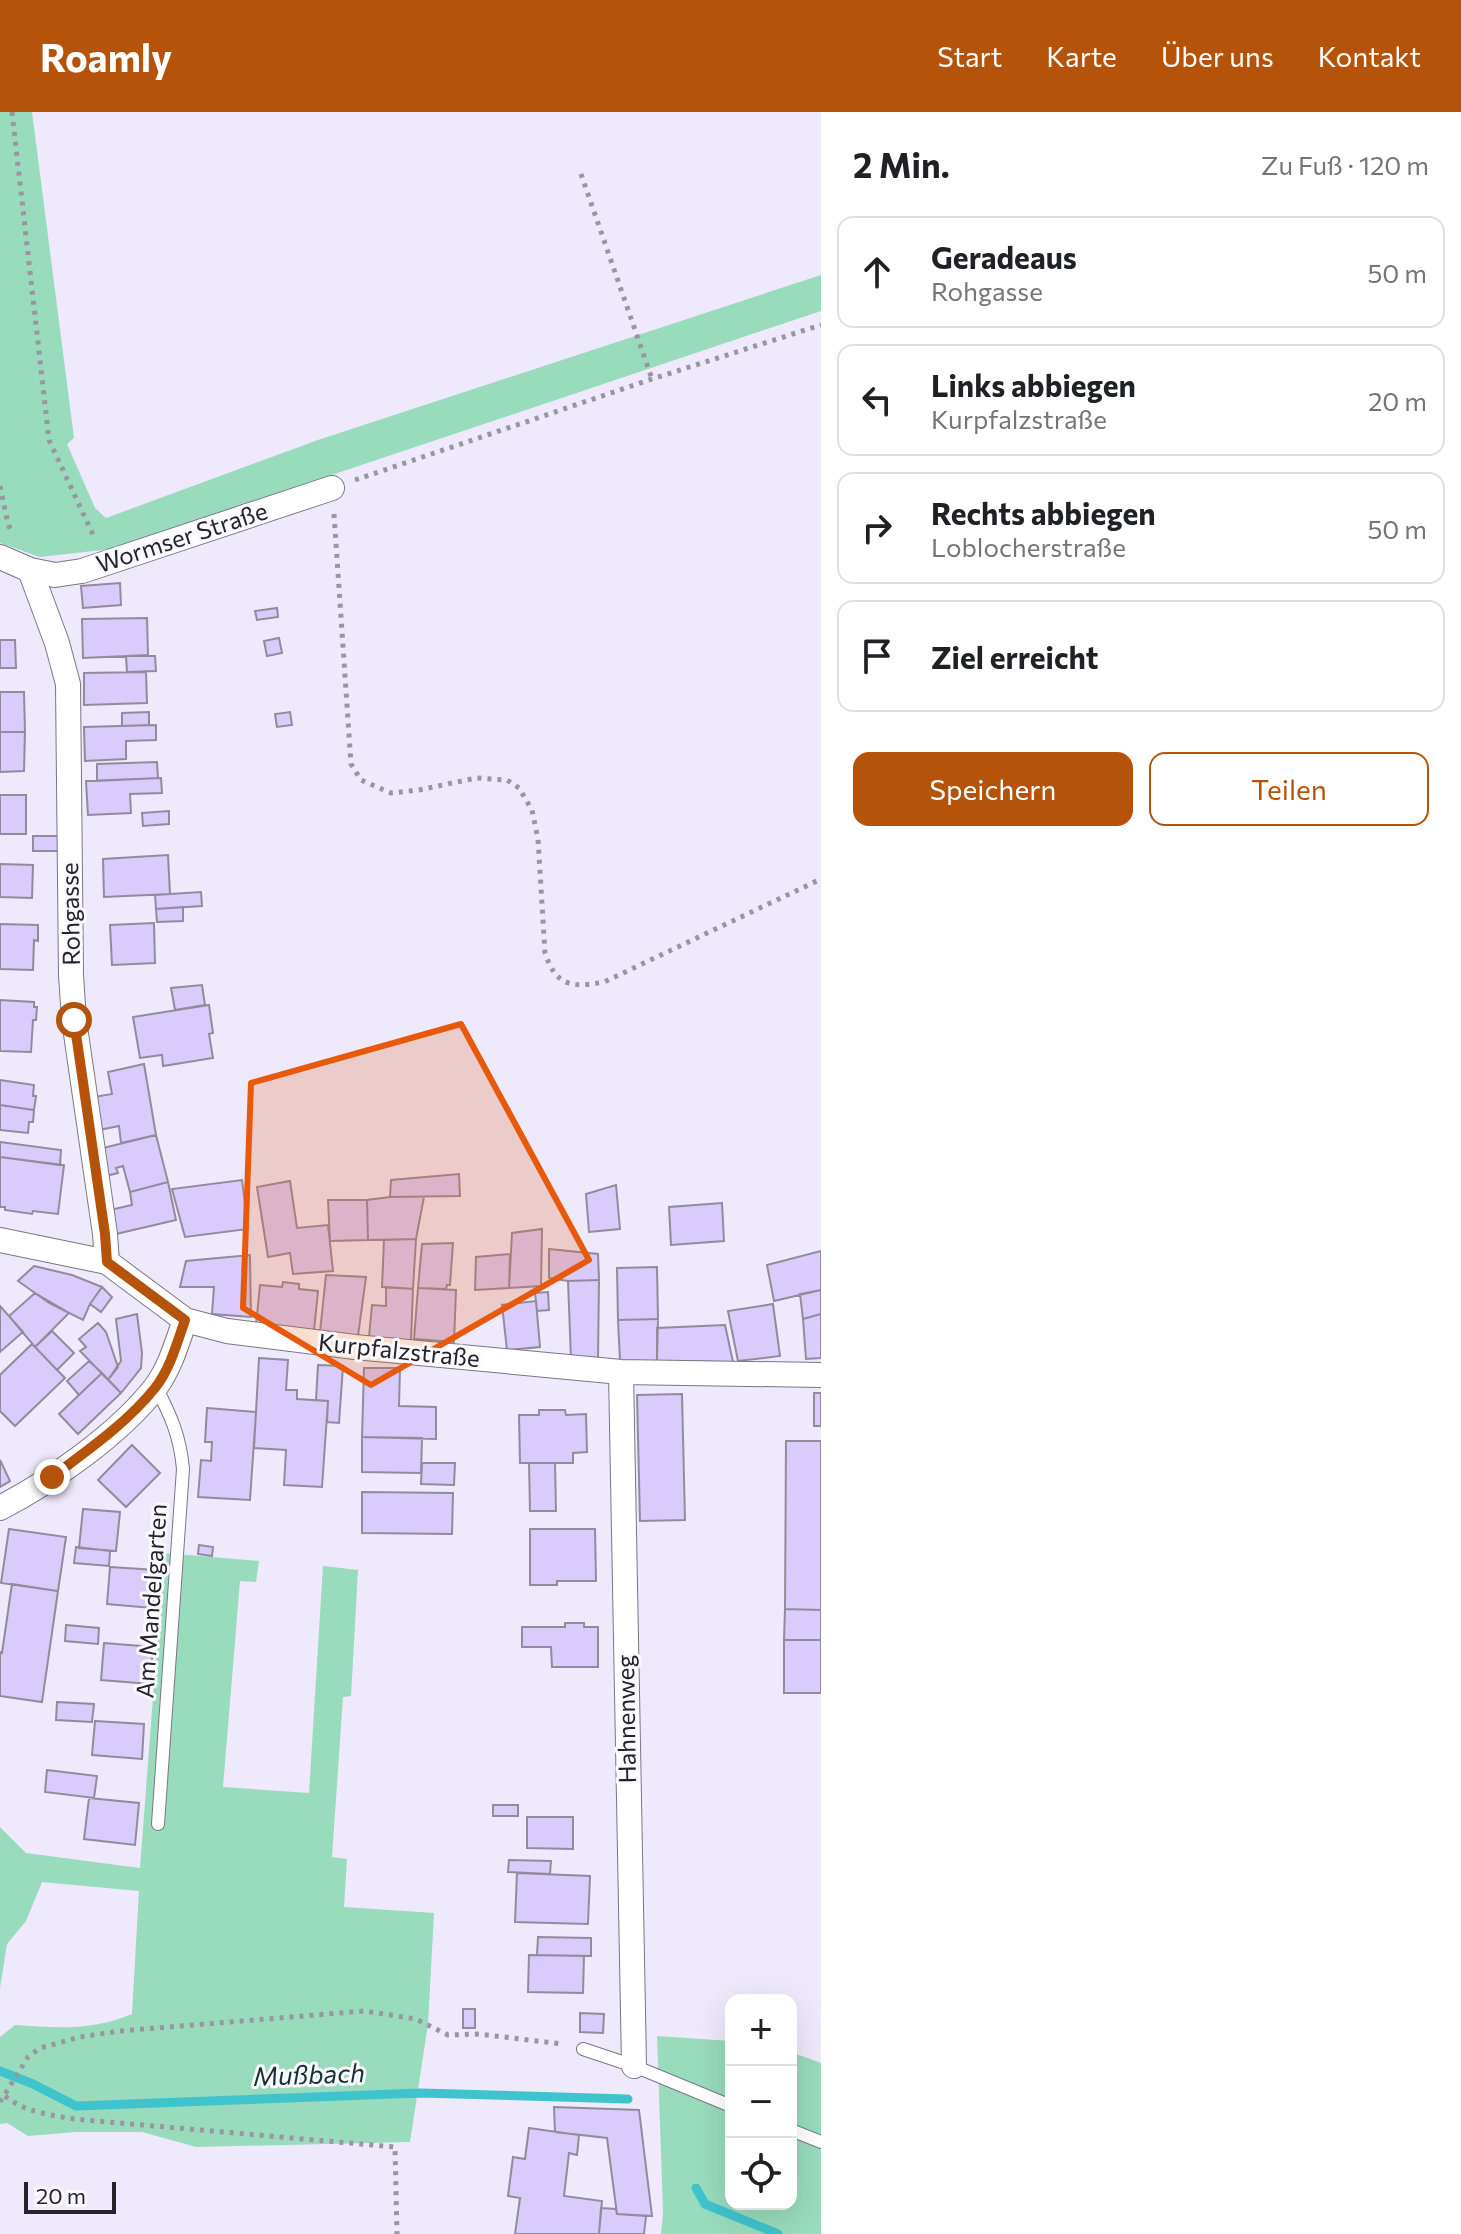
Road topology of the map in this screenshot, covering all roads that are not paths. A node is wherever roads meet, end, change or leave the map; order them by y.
1 (332, 488) road end
2 (0, 557) edge
3 (30, 570) junction
4 (0, 1240) edge
5 (107, 1262) junction
6 (185, 1320) junction
7 (621, 1372) junction
8 (821, 1375) edge
9 (156, 1387) junction
10 (0, 1508) edge
11 (158, 1824) dead end
12 (583, 2049) road end
13 (634, 2066) junction
14 (725, 2104) edge
15 (797, 2132) edge
16 (821, 2142) edge

1 - 3 street, Wormser Straße
2 - 3 street, Wormser Straße
3 - 5 street, Rohgasse
4 - 5 street, Kurpfalzstraße
5 - 6 street, Kurpfalzstraße
6 - 7 street, Kurpfalzstraße
6 - 9 street
7 - 8 street, Kurpfalzstraße
7 - 13 street, Hahnenweg
9 - 10 street
9 - 11 lane, Am Mandelgarten
12 - 13 lane
13 - 14 lane
15 - 16 lane

